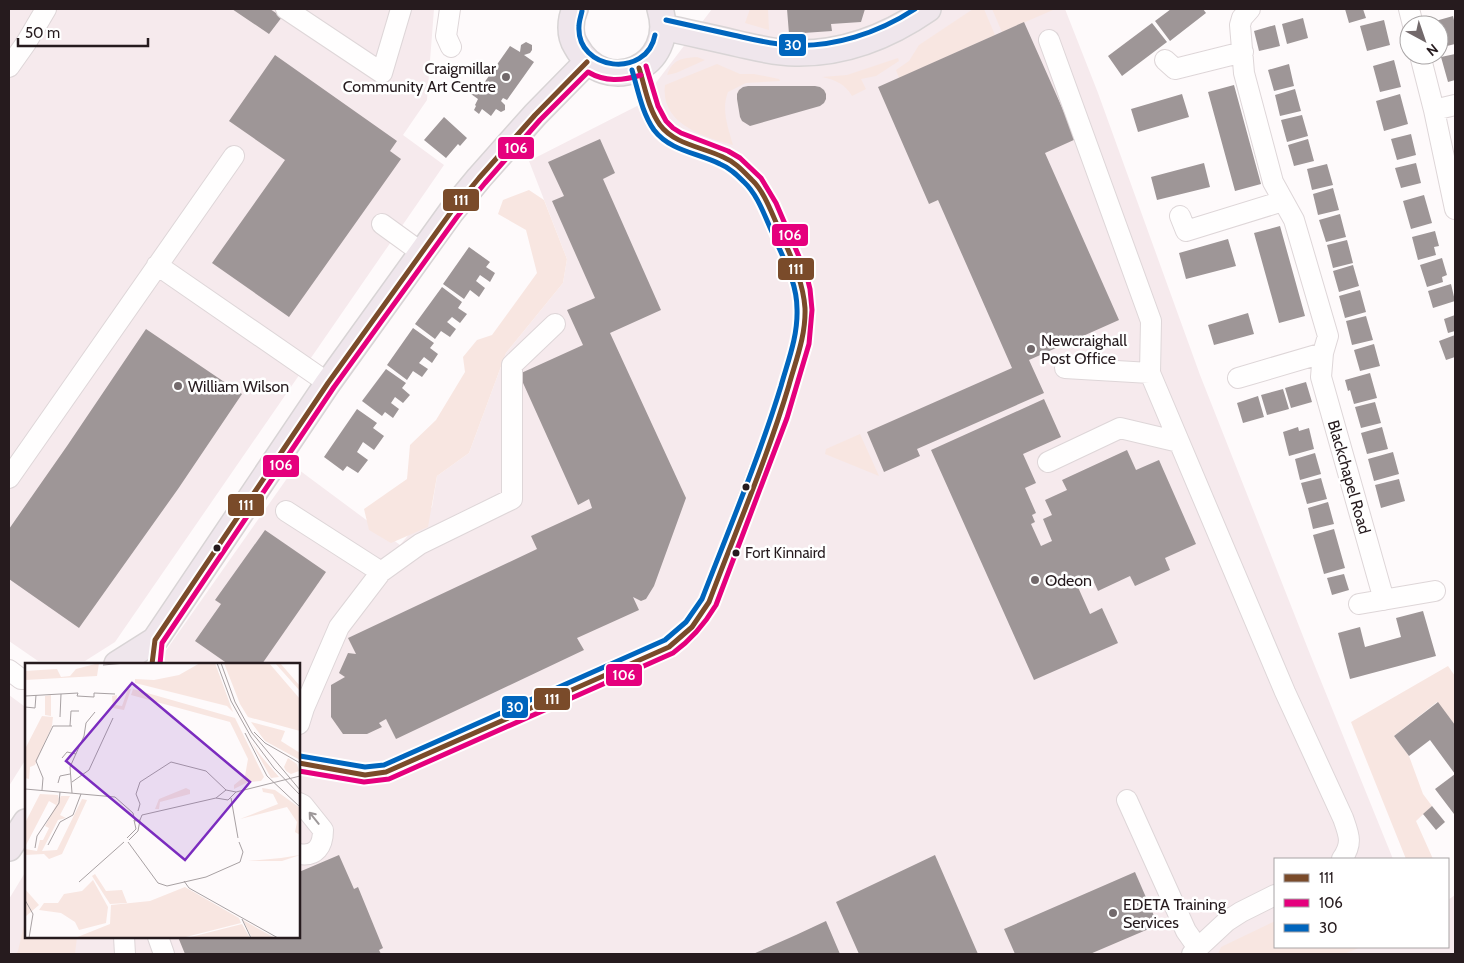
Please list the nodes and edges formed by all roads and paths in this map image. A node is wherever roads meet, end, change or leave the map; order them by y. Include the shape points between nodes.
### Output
1 (46, 9) edge
2 (285, 9) edge
3 (401, 9) edge
4 (450, 9) edge
5 (928, 9) edge
6 (1250, 9) edge
7 (571, 11) edge
8 (662, 18) edge
9 (1049, 40) dead end
10 (451, 48) dead end
11 (1244, 52) junction
12 (1165, 60) dead end
13 (587, 62) junction
14 (1423, 65) edge
15 (9, 67) edge
16 (639, 68) junction
17 (1455, 105) edge
18 (1434, 110) junction
19 (234, 156) dead end
20 (1284, 201) junction
21 (1455, 209) edge
22 (1180, 216) dead end
23 (382, 224) dead end
24 (422, 253) junction
25 (157, 265) junction
26 (555, 324) dead end
27 (1323, 353) junction
28 (1065, 368) dead end
29 (1150, 373) junction
30 (1238, 378) dead end
31 (328, 383) junction
32 (1179, 442) junction
33 (1048, 462) dead end
34 (9, 478) edge
35 (286, 511) dead end
36 (381, 572) junction
37 (1435, 591) dead end
38 (1384, 600) junction
39 (1360, 604) dead end
40 (153, 652) edge
41 (120, 663) edge
42 (300, 721) edge
43 (300, 764) edge
44 (1127, 800) dead end
45 (300, 804) edge
46 (25, 824) edge
47 (9, 848) edge
48 (300, 854) edge
49 (1343, 858) edge
50 (1274, 896) edge
51 (124, 938) edge
52 (158, 938) edge
53 (1195, 951) edge
54 (125, 954) edge
55 (164, 954) edge

1 - 15 street
2 - 3 street via 382,73
4 - 10 street via 446,36
5 - 8 main road via 875,38 840,49 796,53 776,52
6 - 11 street, Blackchapel Road via 1240,25
7 - 13 main road via 573,41
8 - 16 main road via 661,42 653,56
9 - 29 street via 1151,320
11 - 12 street via 1175,69
11 - 20 street, Blackchapel Road via 1244,73 1273,182
13 - 16 main road via 604,72 625,73
13 - 24 main road via 485,171
14 - 18 street
16 - 43 street via 651,110 668,134 724,157 755,182 769,206 803,290 802,342 783,406 709,602 697,622 669,647 386,772 365,775
17 - 18 street
18 - 21 street
19 - 25 street
20 - 22 street via 1186,231
20 - 27 street, Blackchapel Road via 1294,220 1328,336
23 - 24 street
24 - 31 main road
25 - 31 street
25 - 34 street
26 - 36 street via 512,365 512,499 420,544
27 - 30 street
27 - 38 street, Blackchapel Road via 1321,377
28 - 29 street
29 - 32 street
31 - 40 main road
32 - 33 street via 1120,428
32 - 49 street via 1285,692 1343,818 1349,837 1348,850
35 - 36 street
36 - 42 street via 339,627
37 - 38 street
38 - 39 street
40 - 41 main road
44 - 53 street
48 -> 45 street via 317,851 323,841 323,830
46 - 47 main road
50 - 53 street via 1227,921
51 - 54 street
52 - 55 street

